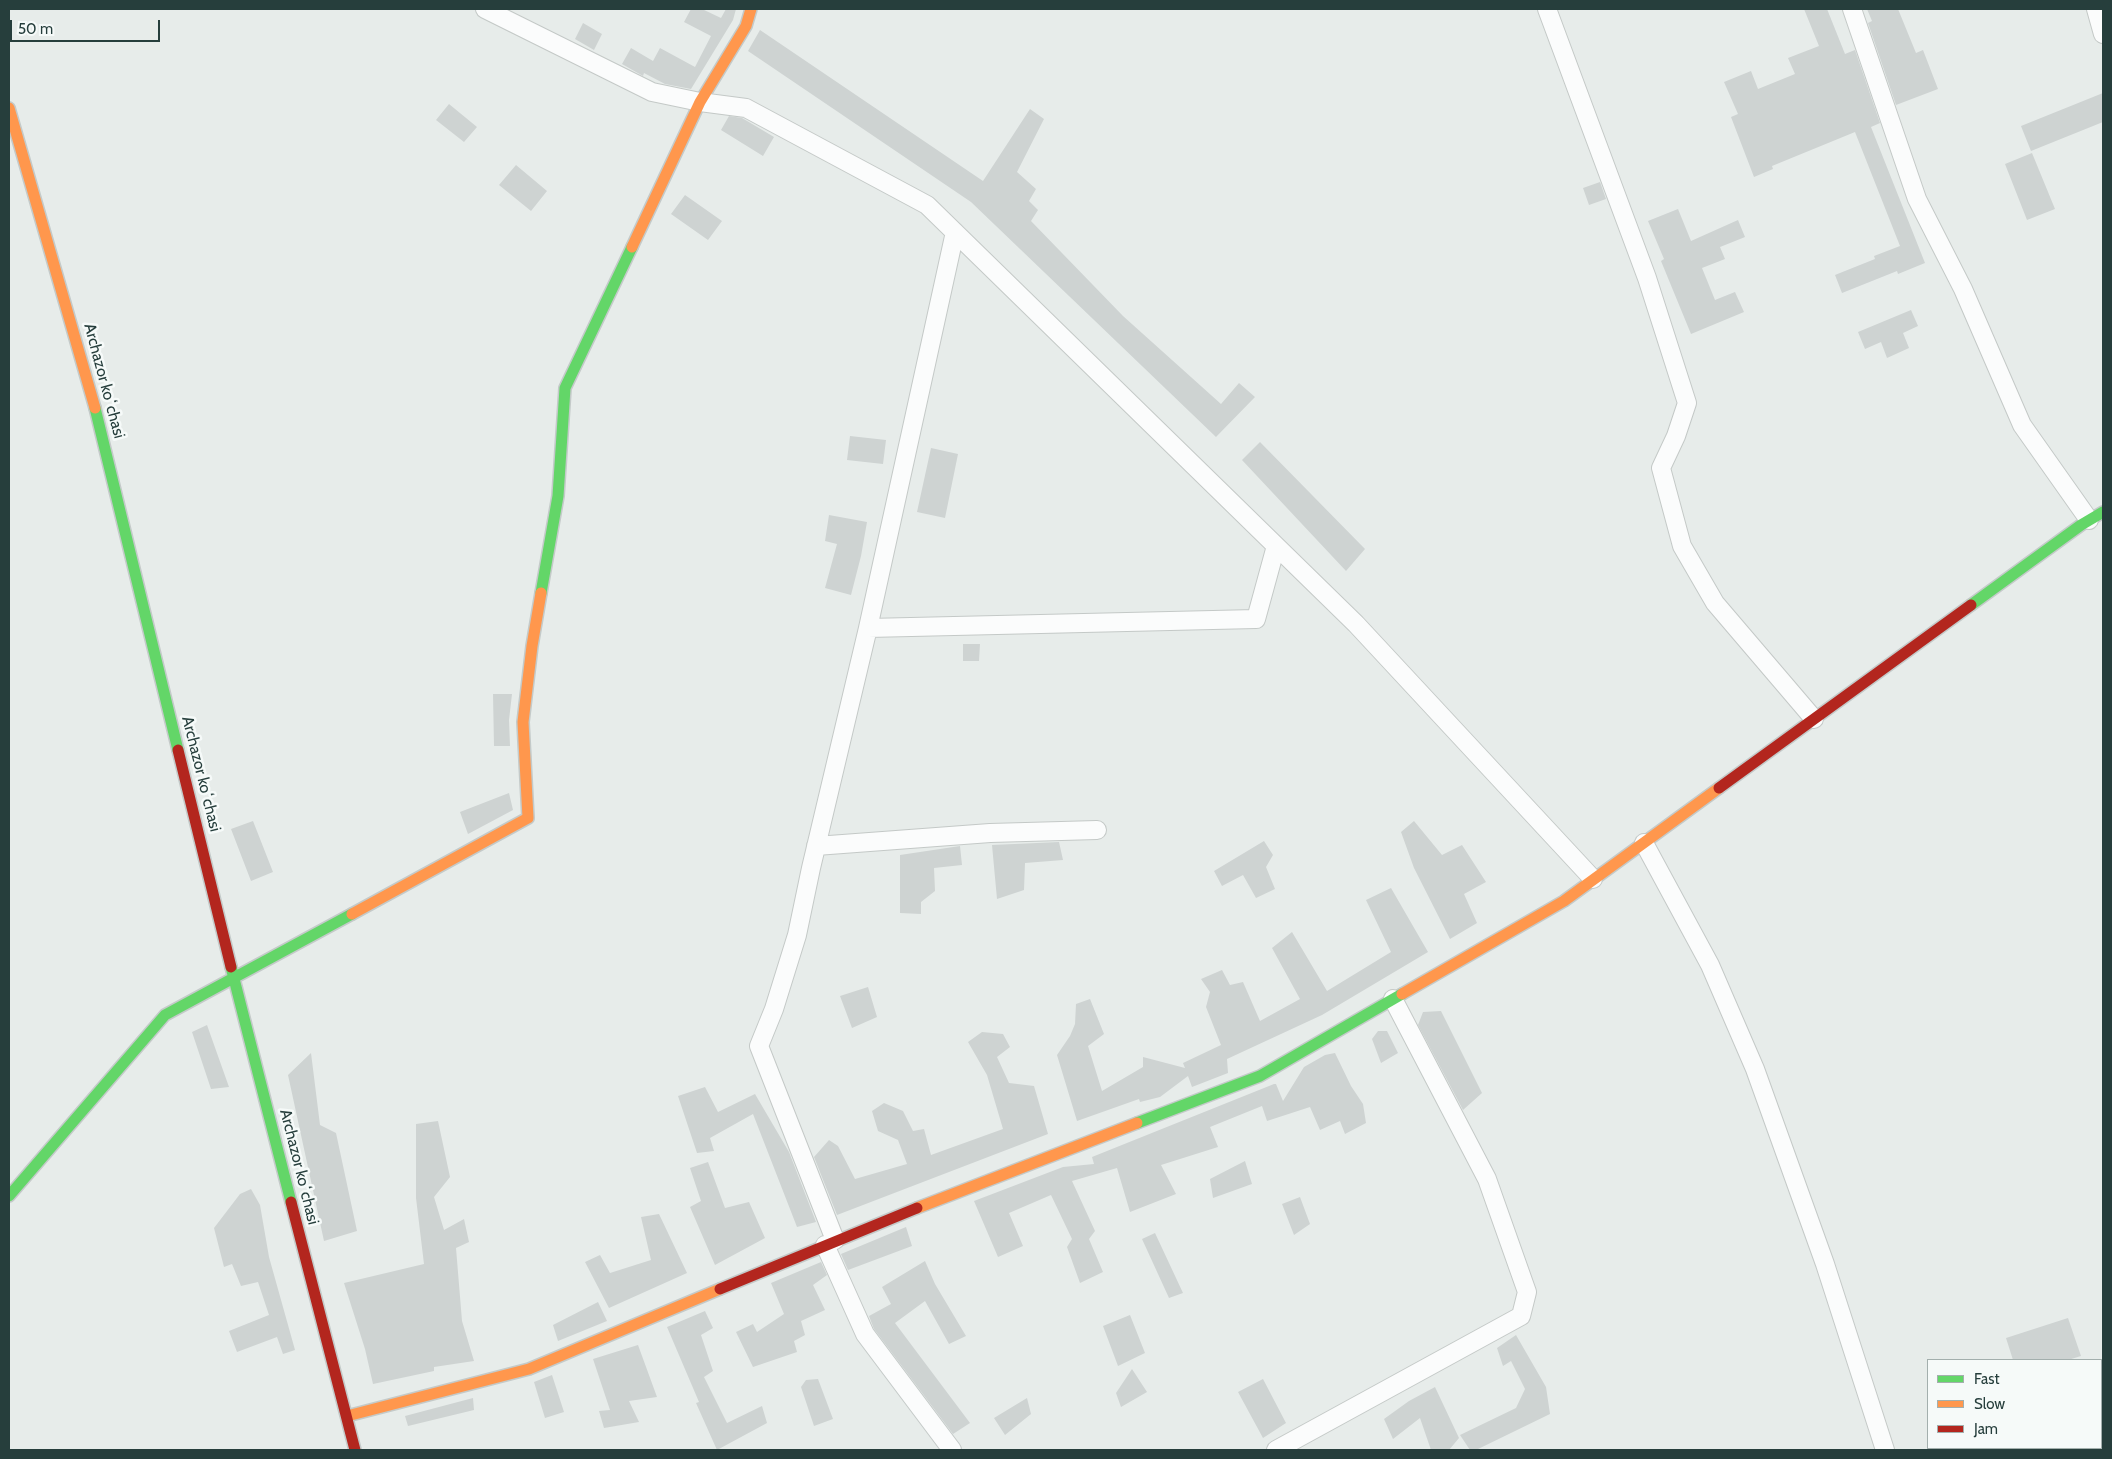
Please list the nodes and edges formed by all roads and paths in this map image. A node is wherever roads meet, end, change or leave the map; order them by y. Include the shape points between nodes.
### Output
1 (485, 9) edge
2 (751, 9) edge
3 (1547, 9) edge
4 (1852, 9) edge
5 (2096, 9) edge
6 (2103, 34) edge
7 (700, 102) junction
8 (9, 108) edge
9 (955, 232) junction
10 (2096, 516) edge
11 (1276, 546) junction
12 (868, 628) junction
13 (1814, 719) junction
14 (1097, 830) dead end
15 (1644, 843) junction
16 (816, 846) junction
17 (1593, 879) junction
18 (234, 978) junction
19 (1393, 999) junction
20 (9, 1196) edge
21 (830, 1243) junction
22 (346, 1416) junction
23 (356, 1450) edge
24 (952, 1450) edge
25 (1276, 1450) edge
26 (1885, 1450) edge

1 - 7 street via 652,92
2 - 7 street via 746,26
3 - 13 street via 1647,278 1687,403 1661,468 1682,546 1715,602
4 - 10 street via 1917,199 1963,289 2022,425
5 - 6 street
7 - 9 street via 746,108 927,205
7 - 18 street via 565,388 558,496 532,646 523,722 528,818
8 - 18 street, Archazor koʻchasi via 87,375
9 - 11 street
9 - 12 street
10 - 13 street
11 - 12 street via 1256,619
11 - 17 street via 1356,624
12 - 16 street
13 - 15 street
14 - 16 street via 990,832
15 - 17 street
15 - 26 street via 1710,965 1755,1069 1825,1264
16 - 21 street via 797,935 759,1046
17 - 19 street via 1564,901
18 - 20 street via 165,1016
18 - 22 street, Archazor koʻchasi
19 - 21 street via 1260,1076
19 - 25 street via 1487,1179 1527,1292 1521,1316
21 - 22 street via 529,1370
21 - 24 street via 865,1334
22 - 23 street, Archazor koʻchasi

